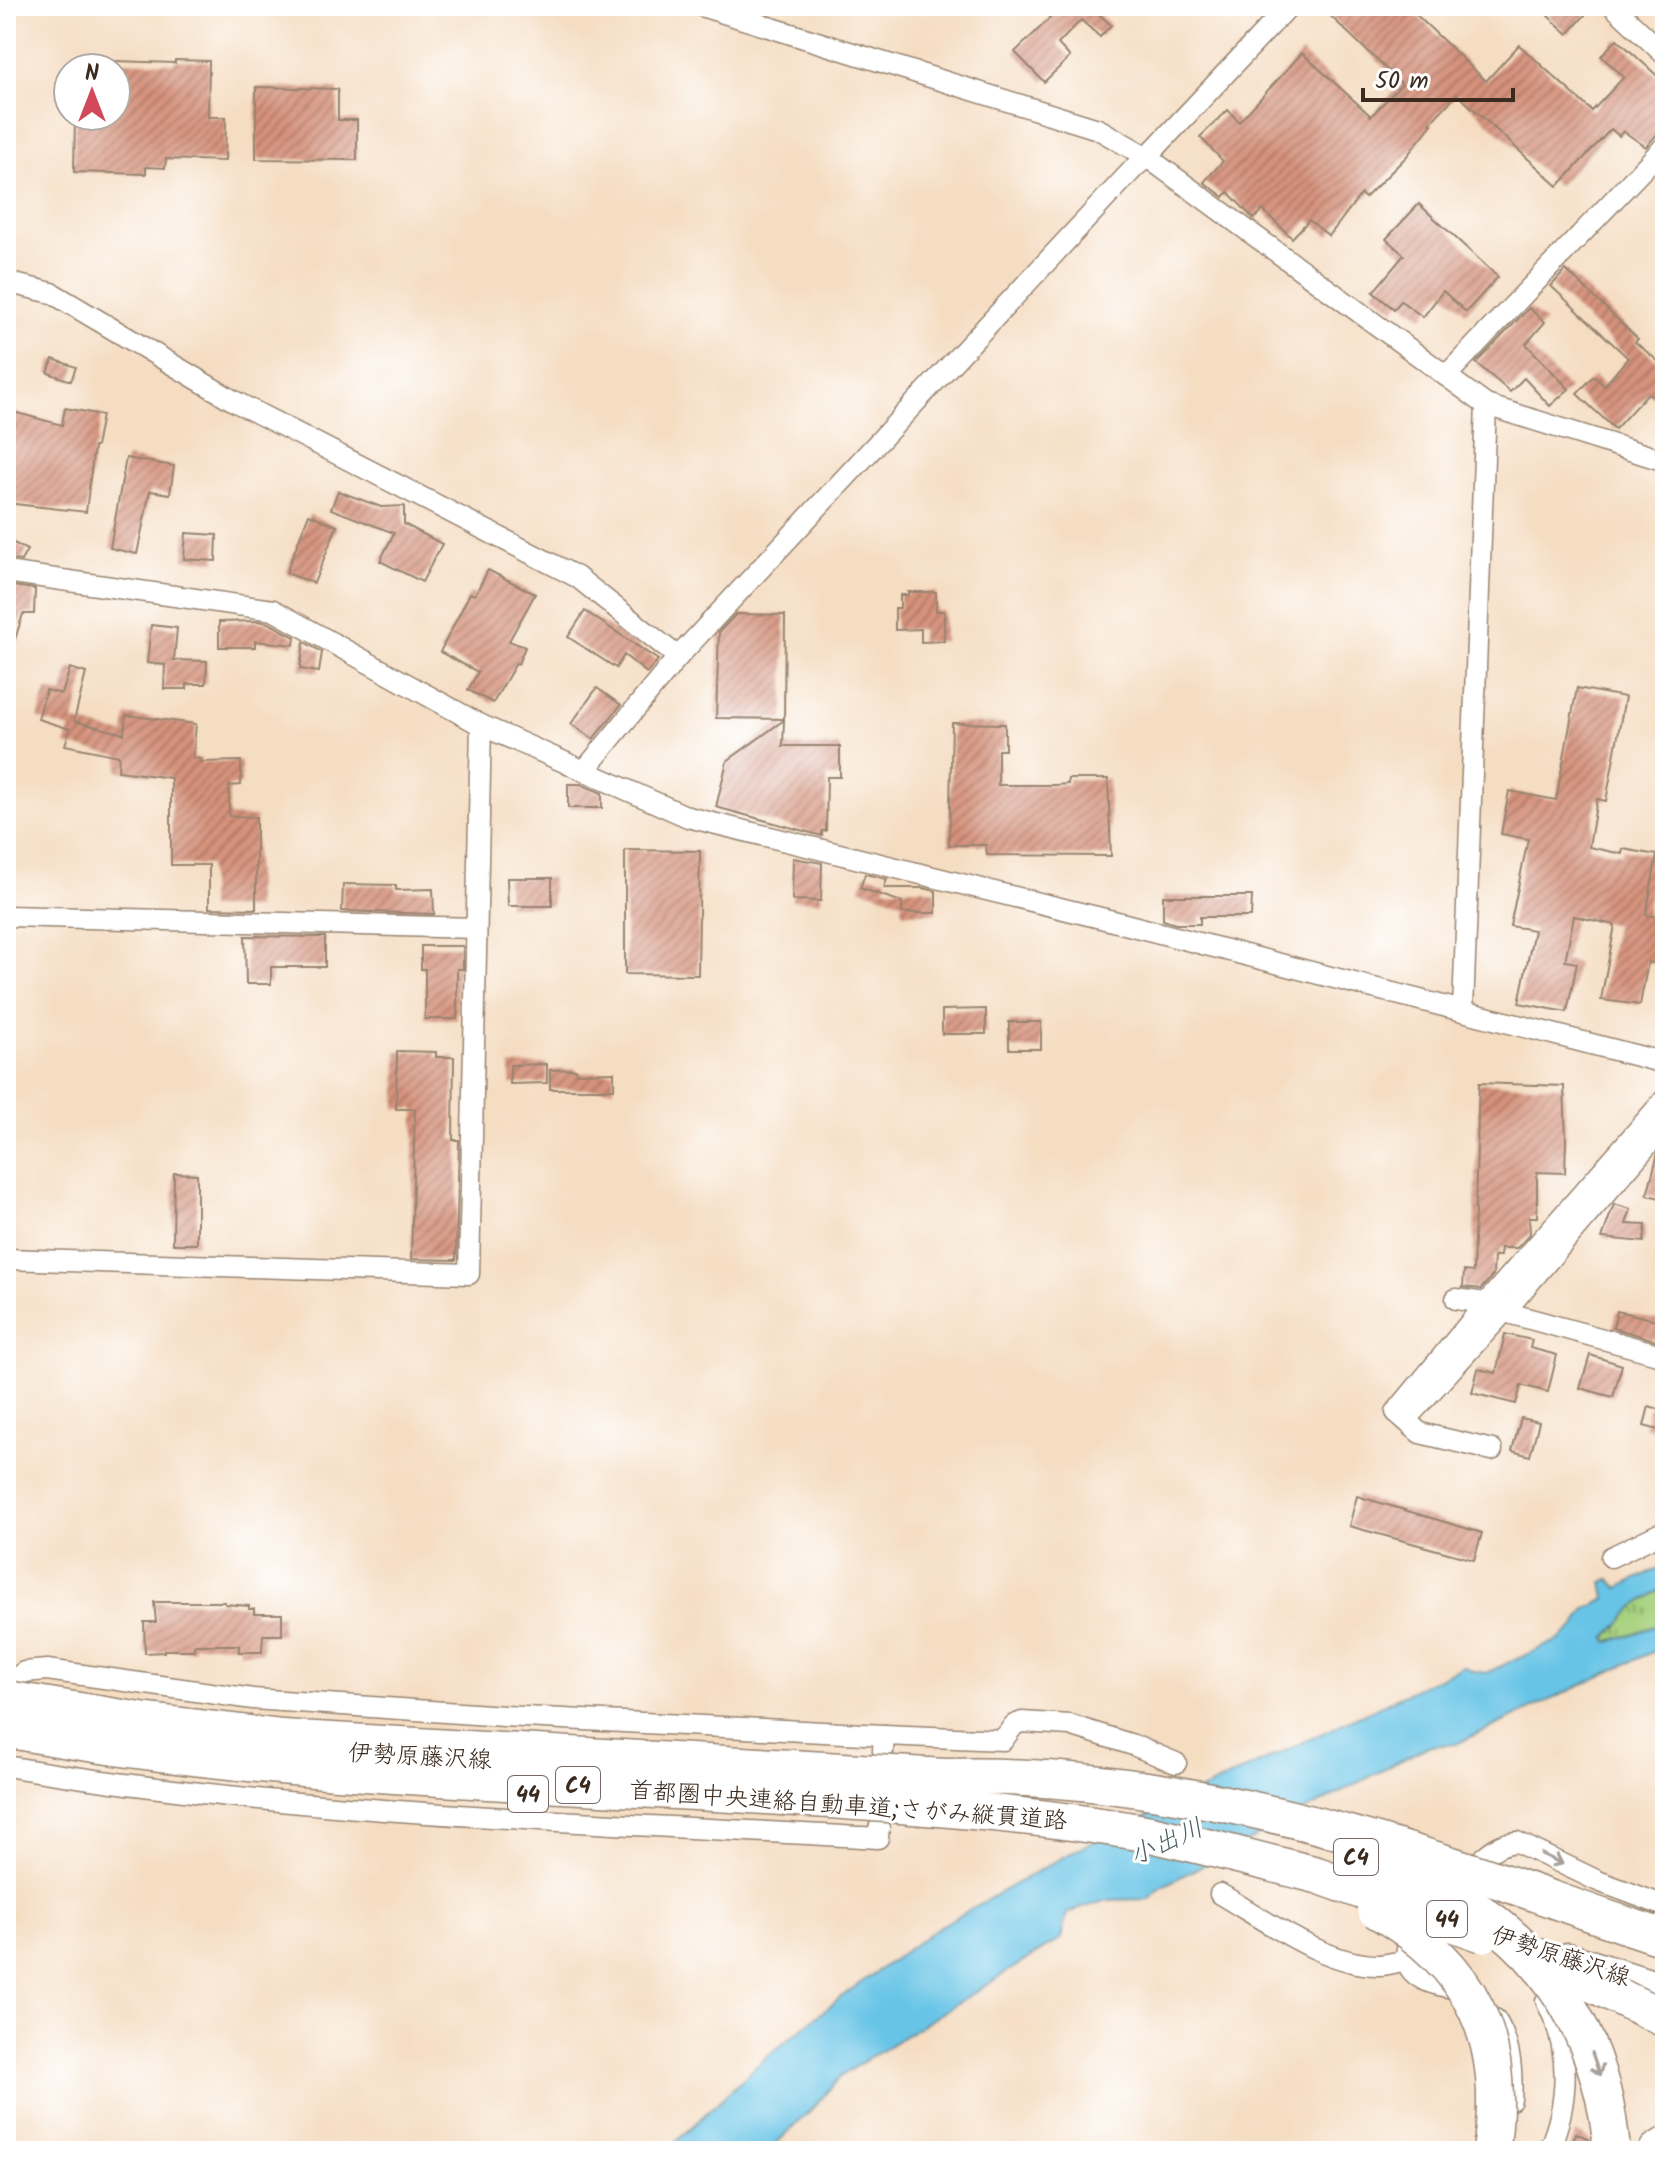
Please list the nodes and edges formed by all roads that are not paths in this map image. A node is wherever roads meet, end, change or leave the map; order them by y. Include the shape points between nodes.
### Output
1 (701, 6) edge
2 (1289, 6) edge
3 (1613, 6) edge
4 (1665, 55) edge
5 (1665, 146) edge
6 (1147, 157) junction
7 (6, 282) edge
8 (1446, 376) junction
9 (1486, 405) junction
10 (1665, 461) edge
11 (6, 572) edge
12 (678, 657) junction
13 (481, 725) junction
14 (584, 771) junction
15 (6, 916) edge
16 (476, 928) junction
17 (1463, 1010) junction
18 (1665, 1063) edge
19 (1665, 1099) edge
20 (1665, 1125) edge
21 (6, 1259) edge
22 (1456, 1299) dead end
23 (1495, 1307) junction
24 (1665, 1356) edge
25 (1492, 1450) dead end
26 (1665, 1531) edge
27 (1611, 1557) dead end
28 (6, 1687) edge
29 (6, 1699) edge
30 (6, 1709) edge
31 (6, 1729) edge
32 (6, 1737) edge
33 (1176, 1763) dead end
34 (6, 1766) edge
35 (945, 1777) junction
36 (879, 1828) dead end
37 (1217, 1856) junction
38 (1483, 1858) dead end
39 (1220, 1894) dead end
40 (1665, 1906) edge
41 (1472, 1927) junction
42 (1665, 1927) edge
43 (1626, 1935) junction
44 (1665, 1938) edge
45 (1665, 1945) edge
46 (1665, 1989) edge
47 (1665, 2019) edge
48 (1665, 2146) edge
49 (1491, 2151) edge
50 (1504, 2151) edge
51 (1548, 2151) edge
52 (1612, 2151) edge
53 (1657, 2151) edge

1 - 6 street via 1098,129
2 - 6 street
3 - 4 street
5 - 8 street
6 - 8 street
6 - 12 street
7 - 12 street via 52,293 234,401 577,577
8 - 9 street
9 - 10 street
9 - 17 street
11 - 13 street via 273,610
12 - 14 street
13 - 14 street
13 - 16 street
14 - 17 street via 688,817
15 - 16 street
16 - 21 street via 469,1274
17 - 18 street
19 - 23 street
20 - 23 street
22 - 23 street
23 - 24 street
23 - 25 street via 1396,1412 1420,1433
26 - 27 street
28 - 33 street via 24,1672 47,1670 253,1699 884,1743 1003,1740 1022,1722 1070,1725
29 - 35 highway, 首都圏中央連絡自動車道;さがみ縦貫道路 / C4, bridge via 282,1738
30 - 43 main road, 伊勢原藤沢線 / 44 via 272,1747 1124,1799 1310,1834 1414,1862
31 - 37 highway, 首都圏中央連絡自動車道;さがみ縦貫道路 / C4, bridge via 221,1761 338,1771 977,1810 1107,1826
32 - 37 main road, 伊勢原藤沢線 / 44 via 124,1759 340,1783 942,1818
34 - 36 street via 104,1783 374,1809 878,1838
35 - 44 highway, C4, bridge via 1032,1777 1120,1787 1318,1825 1460,1867
35 -> 52 highway, C4, bridge via 1255,1828 1388,1866 1444,1891 1492,1920 1552,1980 1597,2066
37 - 41 main road, 伊勢原藤沢線 / 44
37 - 47 highway, C4, bridge via 1317,1875 1418,1909 1539,1957
37 - 49 highway, C4, bridge via 1373,1907 1401,1923 1451,1968 1480,2017 1495,2067
38 -> 40 street via 1494,1848 1517,1842
39 - 50 street via 1257,1905 1314,1948 1358,1962 1381,1965 1407,1952 1416,1978 1459,1989 1482,2006 1497,2021 1512,2063
41 - 46 main road, 伊勢原藤沢線 / 44
41 - 51 street via 1515,1962 1556,2020 1565,2088
42 - 43 street
43 - 45 main road, 伊勢原藤沢線 / 44
48 - 53 highway

